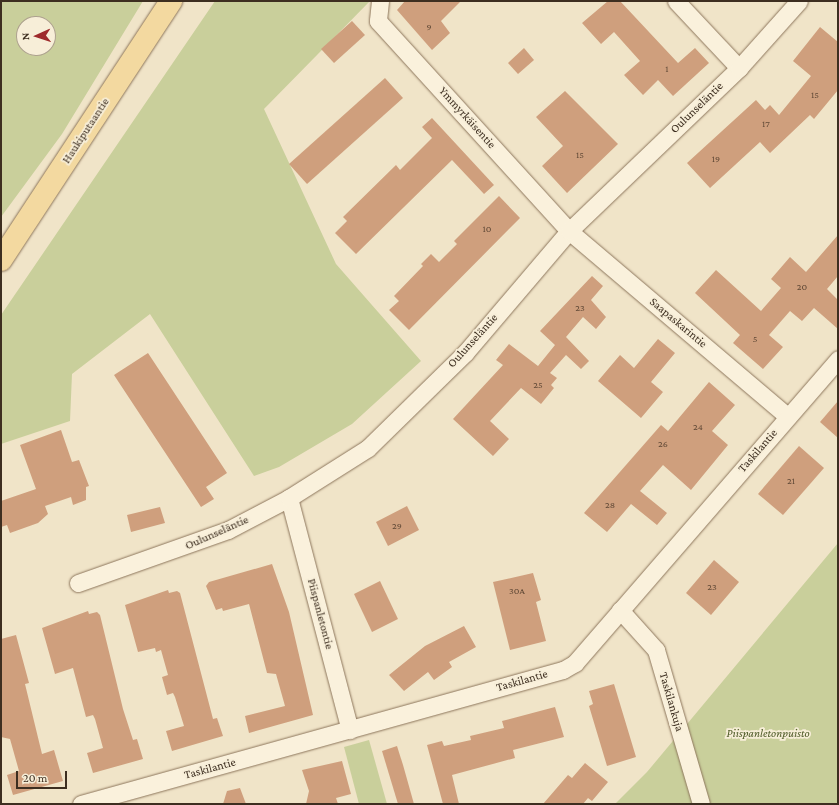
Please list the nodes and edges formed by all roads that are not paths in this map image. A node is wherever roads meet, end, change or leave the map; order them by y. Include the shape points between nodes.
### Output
1 (171, 1) edge
2 (380, 1) edge
3 (676, 1) edge
4 (799, 1) edge
5 (739, 68) junction
6 (569, 231) junction
7 (1, 260) edge
8 (838, 359) edge
9 (787, 416) junction
10 (289, 498) junction
11 (78, 584) dead end
12 (620, 610) junction
13 (350, 730) junction
14 (81, 804) edge
15 (701, 804) edge

1 - 7 main road, Haukiputaantie
2 - 6 street, Ymmyrkäisentie via 378,21
3 - 5 street
4 - 5 street, Oulunseläntie
5 - 6 street, Oulunseläntie
6 - 9 street, Saapaskarintie
6 - 10 street, Oulunseläntie via 465,353 368,448
8 - 9 street, Taskilantie
9 - 12 street, Taskilantie
10 - 11 street, Oulunseläntie via 228,530 188,547
10 - 13 street, Piispanletontie
12 - 13 street, Taskilantie via 574,663 563,670
12 - 15 street, Taskilankuja via 656,650
13 - 14 street, Taskilantie

